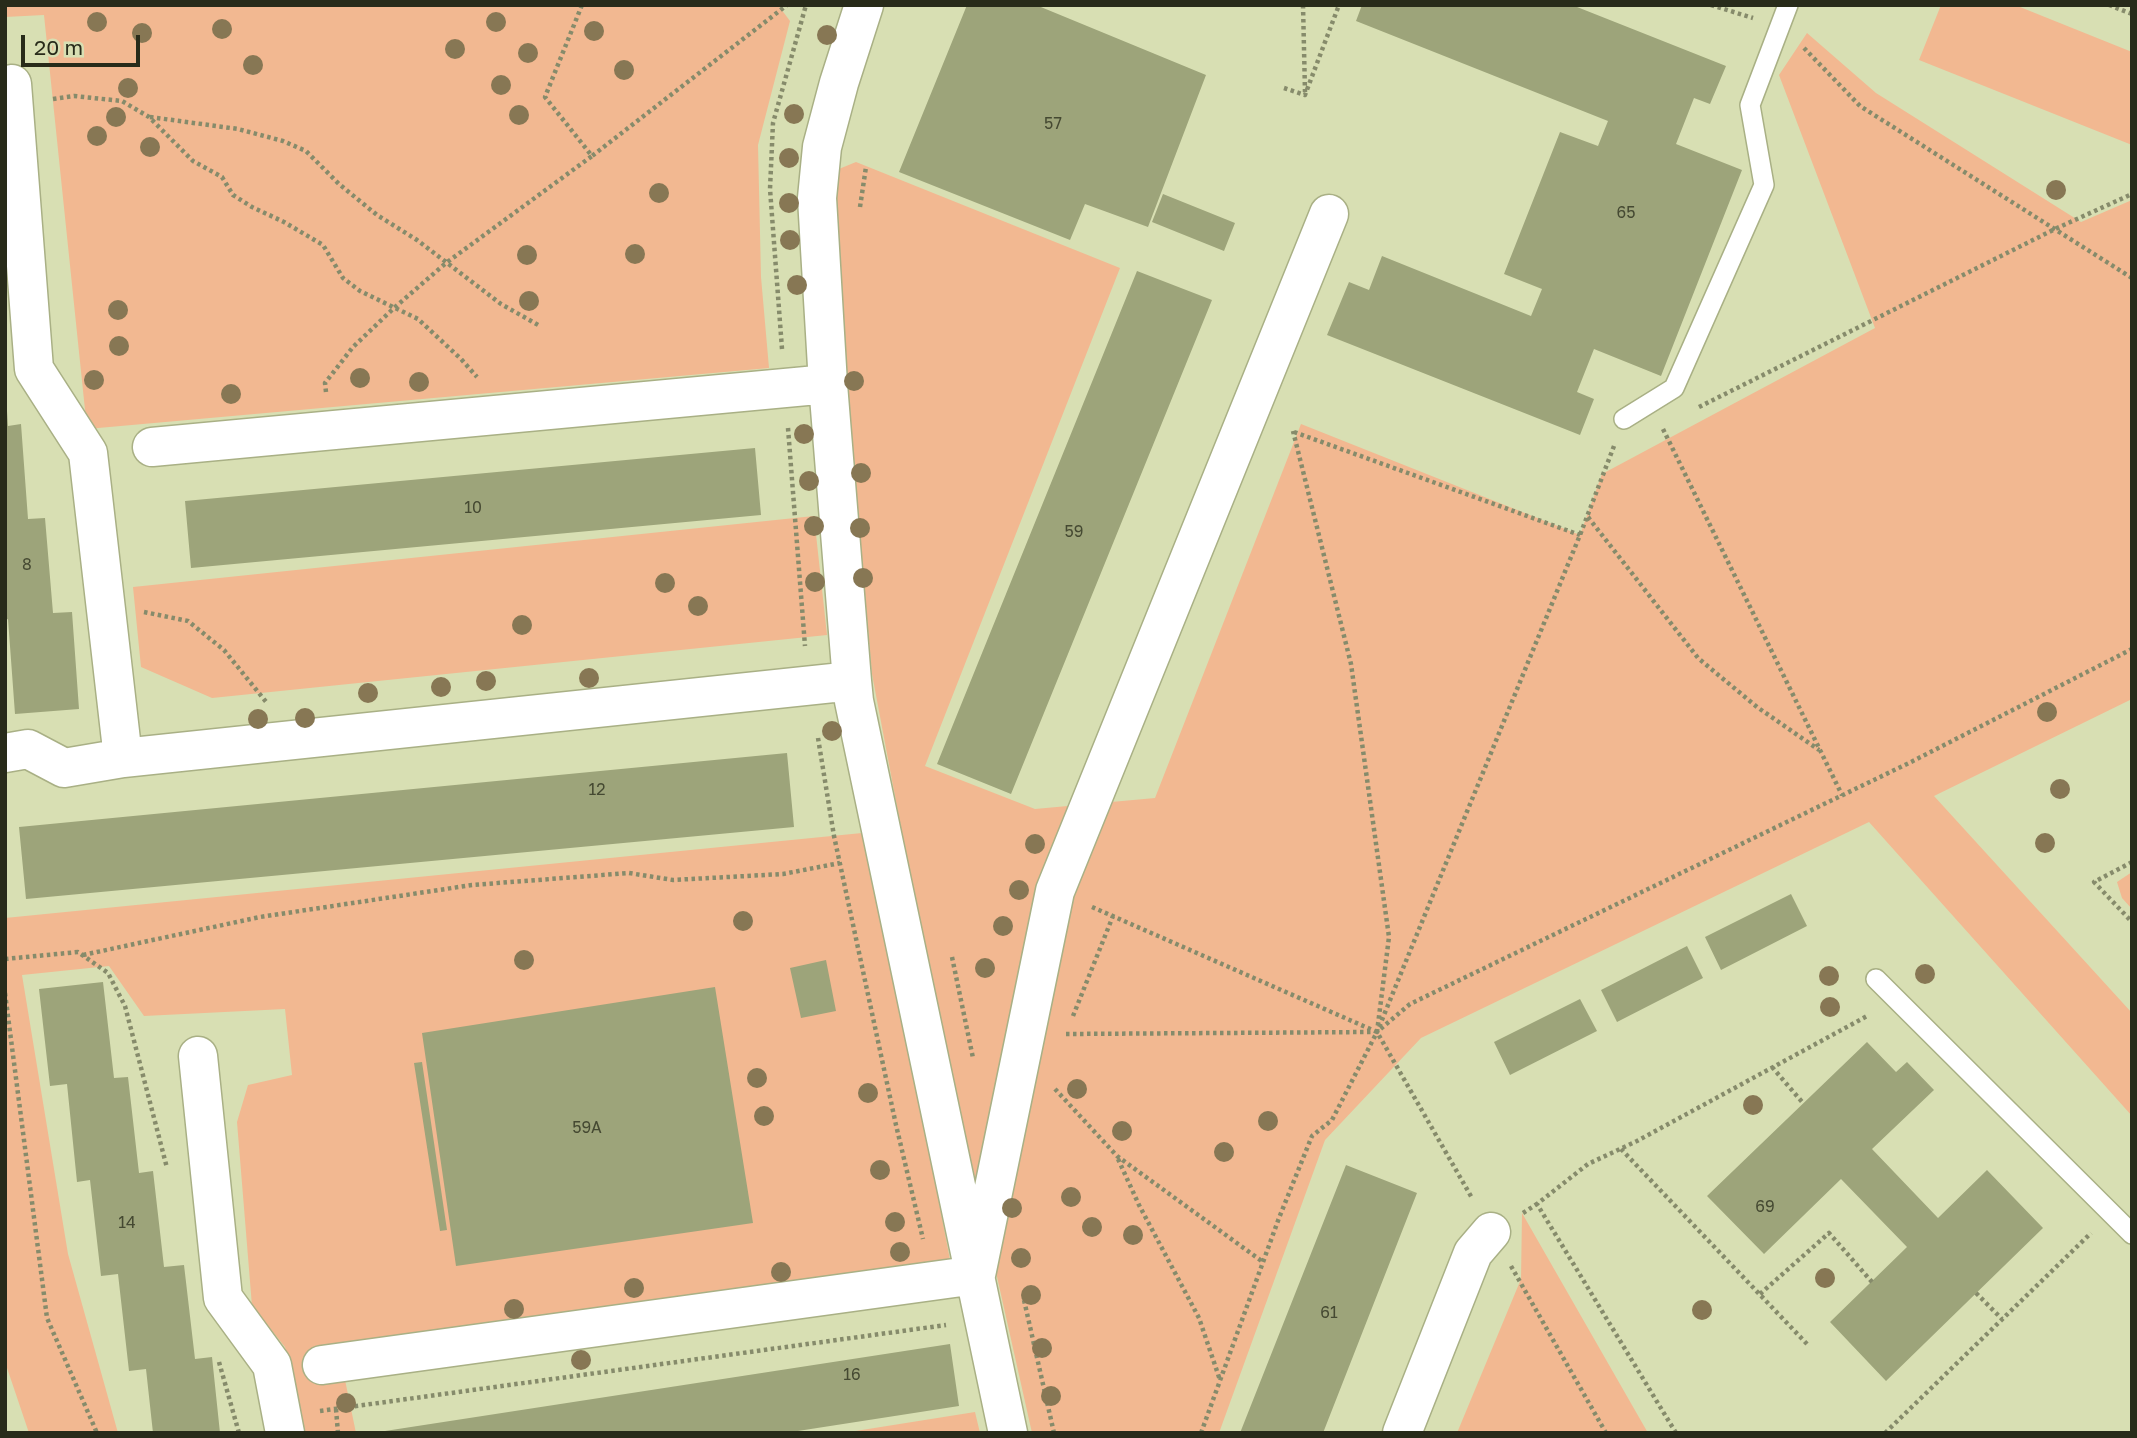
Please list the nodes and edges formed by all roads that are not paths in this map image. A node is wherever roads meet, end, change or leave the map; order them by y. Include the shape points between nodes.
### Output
1 (864, 5) edge
2 (1788, 5) edge
3 (12, 93) road end
4 (1329, 214) dead end
5 (828, 384) junction
6 (1624, 419) road end
7 (152, 447) dead end
8 (852, 681) junction
9 (5, 753) edge
10 (123, 758) junction
11 (1876, 979) dead end
12 (198, 1056) dead end
13 (1491, 1232) dead end
14 (2132, 1234) edge
15 (976, 1275) junction
16 (322, 1365) dead end
17 (283, 1424) edge
18 (1007, 1433) edge
19 (1402, 1433) edge

1 - 5 street via 822,147 817,198
2 - 6 lane via 1750,105 1764,185 1674,388
3 - 10 street via 34,369 88,453
4 - 15 street via 1055,891
5 - 7 street
5 - 8 street
8 - 10 street
8 - 15 street
9 - 10 street via 28,749 64,768
11 - 14 lane
12 - 17 street via 223,1298 272,1365
13 - 19 street via 1473,1253
15 - 16 street
15 - 18 street

